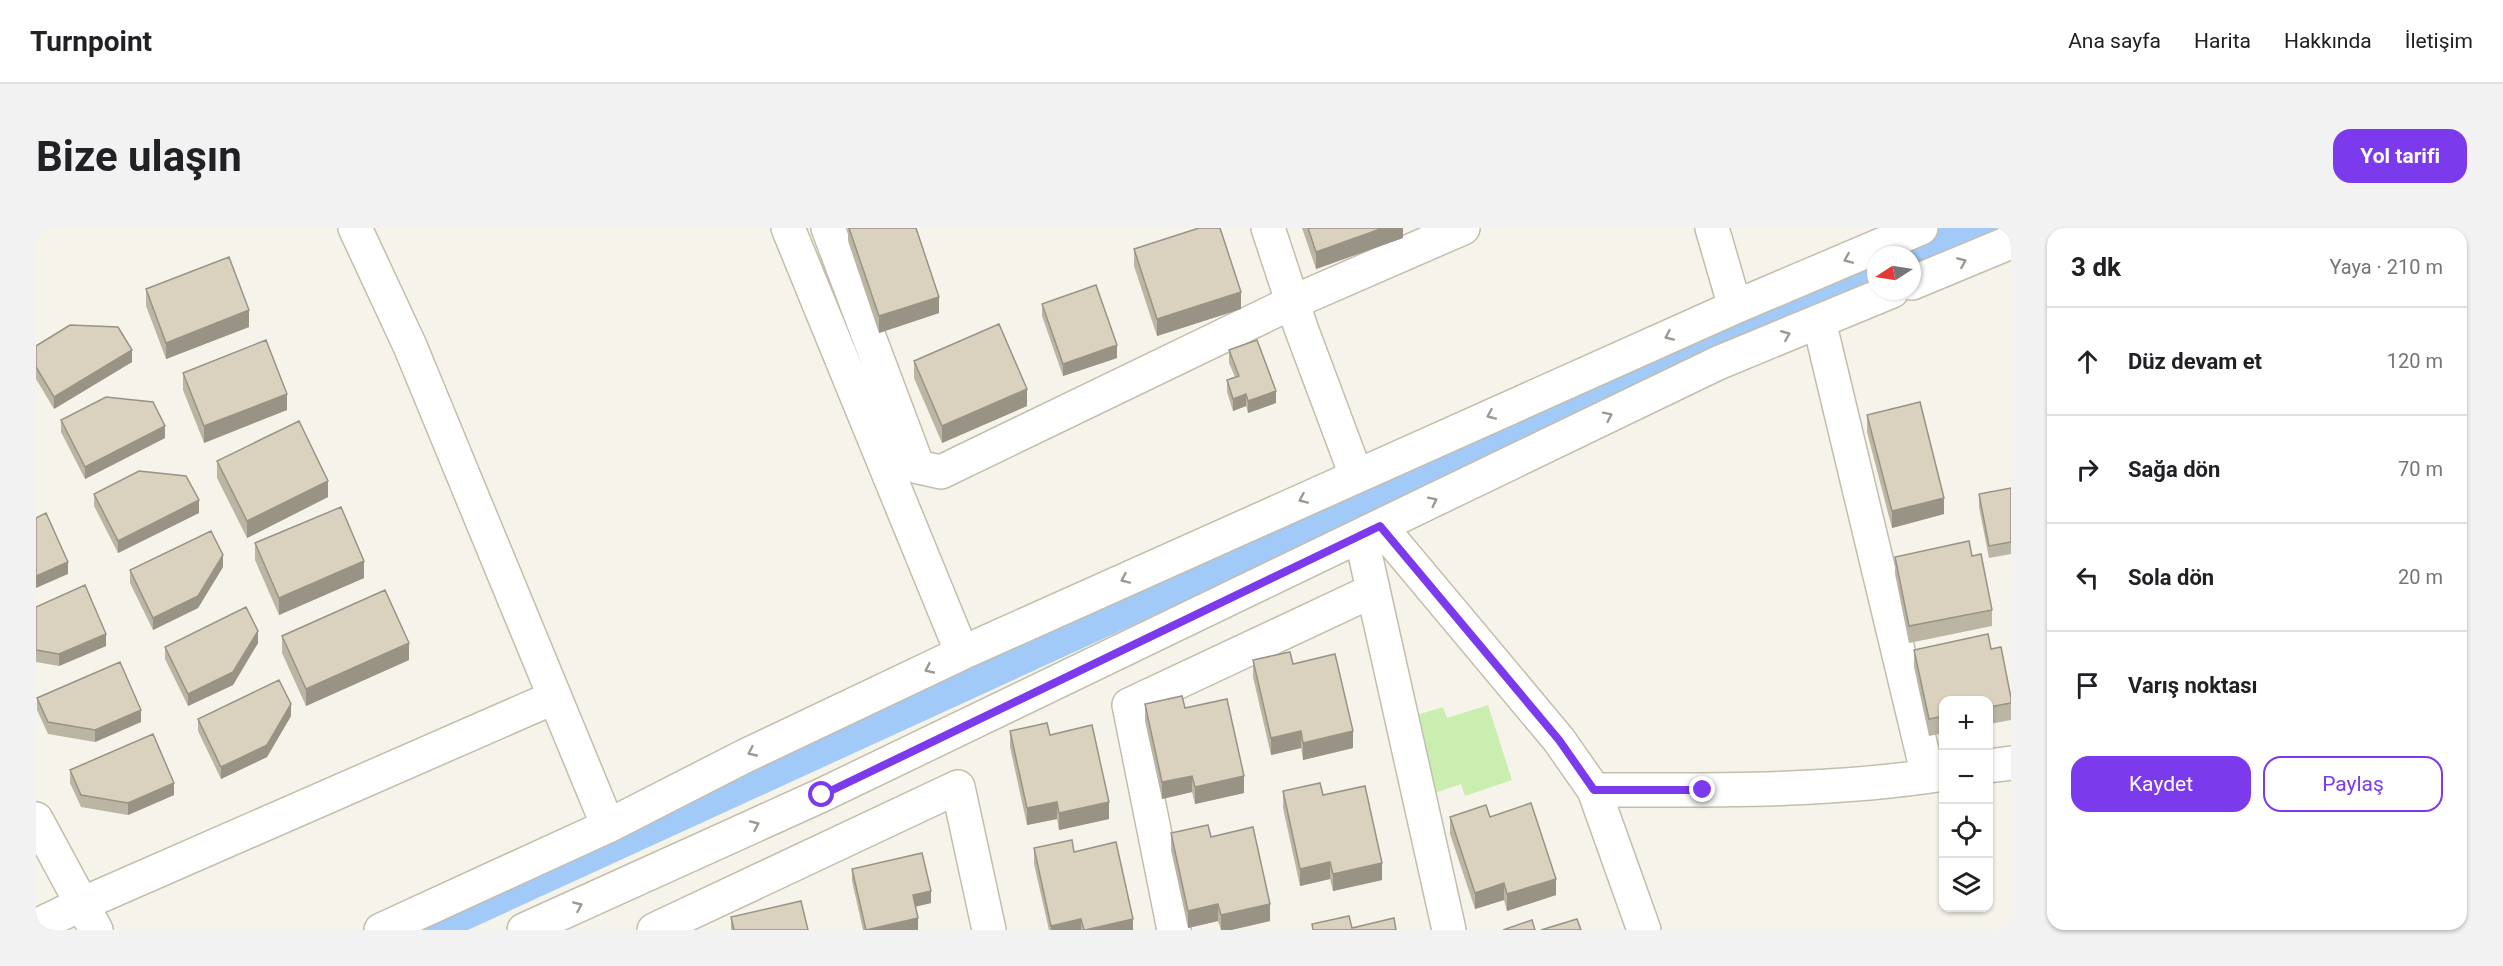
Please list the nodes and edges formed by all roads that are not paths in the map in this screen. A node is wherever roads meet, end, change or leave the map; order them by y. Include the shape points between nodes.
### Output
1 (355, 228) edge
2 (788, 228) edge
3 (828, 228) edge
4 (1268, 228) edge
5 (1463, 228) edge
6 (1712, 228) edge
7 (1921, 228) edge
8 (2011, 242) edge
9 (1921, 279) edge
10 (1870, 300) edge
11 (1735, 307) junction
12 (1297, 315) junction
13 (1819, 321) junction
14 (1356, 475) junction
15 (1371, 531) junction
16 (1372, 591) junction
17 (962, 653) junction
18 (555, 697) junction
19 (2011, 763) edge
20 (1993, 765) edge
21 (1936, 775) edge
22 (1594, 790) junction
23 (36, 819) edge
24 (608, 826) junction
25 (1446, 915) edge
26 (88, 917) edge
27 (714, 917) edge
28 (36, 926) edge
29 (381, 930) edge
30 (524, 930) edge
31 (654, 930) edge
32 (989, 930) edge
33 (1174, 930) edge
34 (1456, 930) edge
35 (1644, 930) edge

1 - 18 street via 410,346
2 - 17 street
3 - 12 street via 918,467 941,472
4 - 12 street
5 - 12 street
6 - 11 street
7 -> 11 street
9 -> 8 street
10 - 13 street
11 -> 14 street
12 - 14 street
15 -> 13 street via 1718,363
13 - 21 street
14 -> 17 street
15 - 16 street
15 - 22 street via 1559,740
30 -> 15 street via 822,795
16 - 25 street
16 - 33 street via 1129,705
17 -> 24 street
18 - 24 street
18 - 26 street
19 - 20 street
21 - 22 street via 1846,784
22 - 35 street
23 - 26 street
24 - 29 street
25 - 34 street
26 - 28 street
27 - 31 street
27 - 32 street via 958,787

